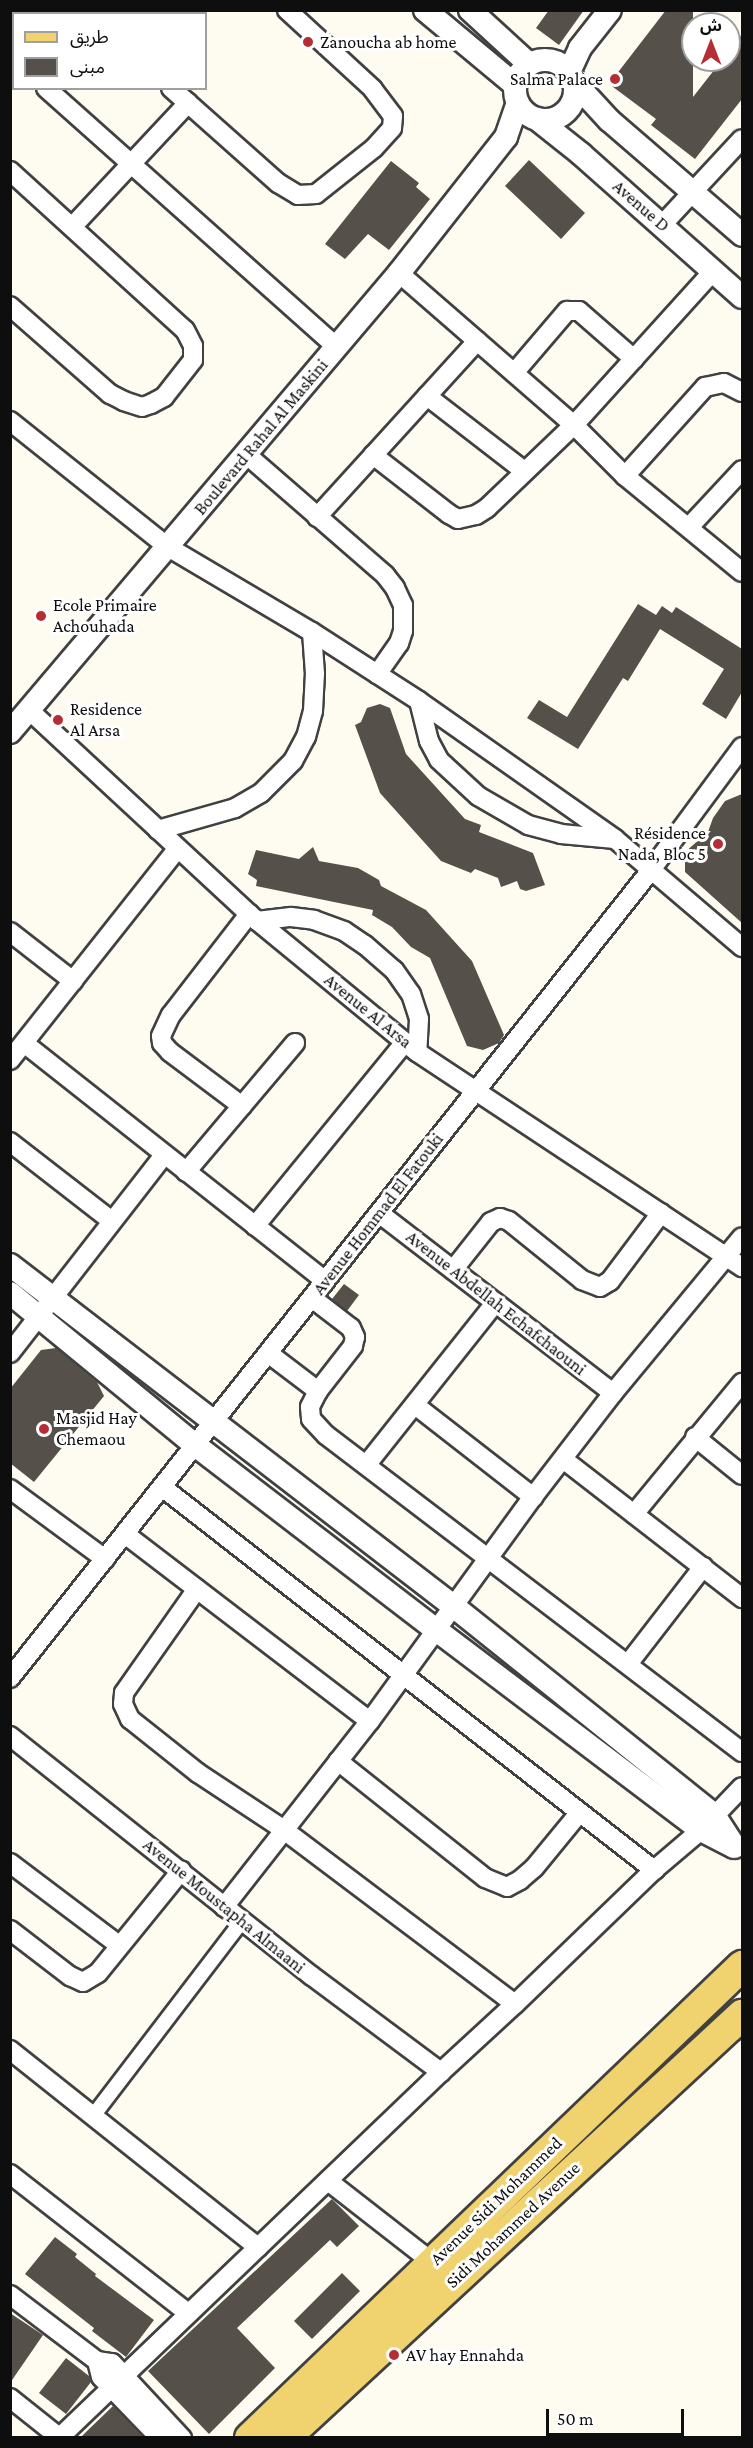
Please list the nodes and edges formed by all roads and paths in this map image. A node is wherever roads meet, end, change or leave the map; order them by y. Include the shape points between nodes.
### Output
1 (287, 10) edge
2 (425, 10) edge
3 (470, 10) edge
4 (610, 10) edge
5 (529, 64) junction
6 (567, 72) junction
7 (48, 90) edge
8 (173, 90) edge
9 (188, 103) junction
10 (525, 106) junction
11 (742, 139) edge
12 (131, 164) junction
13 (10, 171) edge
14 (694, 193) junction
15 (662, 225) junction
16 (72, 227) junction
17 (742, 235) edge
18 (713, 271) junction
19 (399, 273) junction
20 (742, 297) edge
21 (10, 306) edge
22 (477, 341) junction
23 (337, 347) junction
24 (634, 359) junction
25 (514, 373) junction
26 (742, 392) edge
27 (427, 396) junction
28 (10, 421) edge
29 (574, 425) junction
30 (247, 455) junction
31 (374, 455) junction
32 (742, 470) edge
33 (524, 471) junction
34 (625, 476) junction
35 (317, 517) junction
36 (690, 526) junction
37 (168, 547) junction
38 (742, 572) edge
39 (312, 632) junction
40 (377, 674) junction
41 (420, 701) junction
42 (29, 711) junction
43 (10, 732) edge
44 (742, 747) edge
45 (158, 830) junction
46 (615, 839) junction
47 (177, 849) junction
48 (651, 870) junction
49 (253, 917) junction
50 (10, 932) edge
51 (742, 947) edge
52 (73, 981) junction
53 (24, 1043) junction
54 (295, 1043) dead end
55 (411, 1047) junction
56 (10, 1060) edge
57 (475, 1092) junction
58 (243, 1106) junction
59 (10, 1142) edge
60 (164, 1155) junction
61 (186, 1172) junction
62 (379, 1213) junction
63 (661, 1213) junction
64 (112, 1221) junction
65 (255, 1226) junction
66 (742, 1237) edge
67 (727, 1256) junction
68 (10, 1265) edge
69 (742, 1267) edge
70 (453, 1270) junction
71 (325, 1281) junction
72 (10, 1293) edge
73 (312, 1298) junction
74 (495, 1303) junction
75 (47, 1307) junction
76 (10, 1353) edge
77 (268, 1353) junction
78 (742, 1383) edge
79 (318, 1391) junction
80 (613, 1393) junction
81 (415, 1405) junction
82 (214, 1422) junction
83 (695, 1437) junction
84 (195, 1445) junction
85 (563, 1458) junction
86 (367, 1464) junction
87 (742, 1474) edge
88 (162, 1487) junction
89 (10, 1489) edge
90 (533, 1497) junction
91 (634, 1514) junction
92 (125, 1533) junction
93 (487, 1557) junction
94 (105, 1559) junction
95 (703, 1567) junction
96 (197, 1588) junction
97 (742, 1598) edge
98 (452, 1605) junction
99 (435, 1629) junction
100 (628, 1664) junction
101 (403, 1674) junction
102 (10, 1678) edge
103 (370, 1721) junction
104 (10, 1736) edge
105 (742, 1752) edge
106 (338, 1761) junction
107 (742, 1787) edge
108 (580, 1812) junction
109 (707, 1823) junction
110 (284, 1830) junction
111 (739, 1850) edge
112 (10, 1863) edge
113 (654, 1870) junction
114 (181, 1871) junction
115 (224, 1907) junction
116 (242, 1921) junction
117 (10, 1930) edge
118 (119, 1945) junction
119 (742, 1966) edge
120 (515, 2004) junction
121 (742, 2015) edge
122 (10, 2050) edge
123 (441, 2072) junction
124 (93, 2116) junction
125 (10, 2174) edge
126 (328, 2181) junction
127 (258, 2247) junction
128 (432, 2262) junction
129 (10, 2295) edge
130 (188, 2313) junction
131 (118, 2380) junction
132 (10, 2398) edge
133 (59, 2437) edge
134 (160, 2438) edge
135 (182, 2438) edge
136 (250, 2438) edge
137 (285, 2438) edge

1 - 9 street via 373,89 391,111 392,128 374,148 316,194 298,195 278,183
2 - 10 street, Avenue D
3 - 5 street
4 - 6 street
5 - 6 street via 543,60
5 - 10 street via 521,72
6 - 10 street via 574,98 566,111 553,118
6 - 14 street via 603,115
7 - 12 street
8 - 9 street
9 - 12 street
10 - 15 street, Avenue D
10 - 19 street, Boulevard Rahal Al Maskini via 506,137
11 - 14 street
12 - 16 street
12 - 23 street
13 - 16 street
14 - 15 street
14 - 17 street
15 - 18 street, Avenue D
16 - 21 street via 185,330 194,353 187,370 164,397 151,404 124,401 110,394
18 - 20 street, Avenue D
18 - 24 street
19 - 22 street
19 - 23 street, Boulevard Rahal Al Maskini
22 - 25 street
22 - 27 street
23 - 30 street, Boulevard Rahal Al Maskini
24 - 25 street via 579,311 567,311
24 - 29 street
25 - 29 street
26 - 34 street via 724,383 705,387
27 - 31 street
27 - 33 street
28 - 37 street
29 - 33 street
29 - 34 street
30 - 35 street
30 - 37 street, Boulevard Rahal Al Maskini
31 - 33 street via 458,519 487,508
31 - 35 street
32 - 36 street
34 - 36 street
35 - 40 street via 385,575 403,605 401,638
36 - 38 street
37 - 39 street
37 - 42 street, Boulevard Rahal Al Maskini
39 - 40 street
39 - 45 street via 313,711 306,737 293,761 261,794 235,808
40 - 41 street
41 - 46 street
41 - 46 street via 429,741 439,760 478,796 528,825 561,834
42 - 43 street, Boulevard Rahal Al Maskini
42 - 45 street, Avenue Al Arsa
44 - 48 street, Avenue Hommad El Fatouki
45 - 47 street, Avenue Al Arsa
46 - 48 street
47 - 49 street, Avenue Al Arsa
47 - 52 street
48 - 51 street
48 - 57 street, Avenue Hommad El Fatouki
49 - 55 street, Avenue Al Arsa
49 - 55 street via 314,920 344,931 365,945 394,970 411,994 419,1019
49 - 58 street via 171,1015 161,1036 170,1052
50 - 52 street
52 - 53 street
53 - 56 street
53 - 60 street
54 - 58 street
55 - 57 street, Avenue Al Arsa
55 - 65 street
57 - 62 street, Avenue Hommad El Fatouki
57 - 63 street, Avenue Al Arsa
58 - 61 street
59 - 64 street
60 - 61 street
60 - 64 street
61 - 65 street
62 - 70 street, Avenue Abdellah Echafchaouni
62 - 71 street, Avenue Hommad El Fatouki
63 - 67 street, Avenue Al Arsa
63 - 70 street via 610,1281 600,1287 582,1280 509,1221 500,1218 491,1222
64 - 75 street
65 - 71 street
66 - 67 street
67 - 69 street, Avenue Al Arsa
67 - 80 street
68 - 75 street
70 - 74 street, Avenue Abdellah Echafchaouni
71 - 73 street, Avenue Hommad El Fatouki
72 - 75 street
73 - 77 street, Avenue Hommad El Fatouki
73 - 79 street via 351,1328 355,1337 353,1346
74 - 80 street, Avenue Abdellah Echafchaouni
74 - 81 street
75 - 76 street
75 - 82 street
75 - 84 street
77 - 79 street
77 - 82 street, Avenue Hommad El Fatouki
78 - 83 street
79 - 86 street via 310,1407 311,1419 326,1435
80 - 85 street
81 - 86 street
81 - 90 street
82 - 84 street, Avenue Hommad El Fatouki
82 - 98 street
83 - 87 street
83 - 91 street
84 - 88 street, Avenue Hommad El Fatouki
84 - 99 street
85 - 90 street
85 - 91 street
86 - 93 street
88 - 92 street, Avenue Hommad El Fatouki
88 - 101 street
89 - 94 street
90 - 93 street
91 - 95 street
92 - 94 street, Avenue Hommad El Fatouki
92 - 96 street
93 - 98 street
93 - 100 street
94 - 102 street, Avenue Hommad El Fatouki
95 - 97 street
95 - 100 street
96 - 103 street
96 - 110 street via 129,1684 123,1704 125,1712 152,1739
98 - 99 street
98 - 109 street
99 - 101 street
99 - 109 street
100 - 105 street
101 - 103 street
101 - 108 street
103 - 106 street
104 - 114 street, Avenue Moustapha Almaani
106 - 108 street via 485,1878 507,1887 534,1868
106 - 110 street
107 - 109 street
108 - 113 street
109 - 111 street
109 - 113 street
110 - 115 street
110 - 120 street
112 - 118 street
113 - 120 street
114 - 115 street, Avenue Moustapha Almaani
114 - 118 street
115 - 116 street, Avenue Moustapha Almaani
116 - 123 street, Avenue Moustapha Almaani
116 - 124 street
117 - 118 street via 83,1982 98,1973
119 - 128 main road, Avenue Sidi Mohammed
120 - 123 street
121 - 137 main road, Sidi Mohammed Avenue
122 - 124 street
123 - 126 street
124 - 127 street
125 - 130 street
126 - 127 street
126 - 128 street
127 - 130 street
128 - 136 main road, Avenue Sidi Mohammed
129 - 131 street via 98,2361 101,2376
130 - 131 street
131 - 133 street
131 - 134 street
131 - 135 street
132 - 133 street

